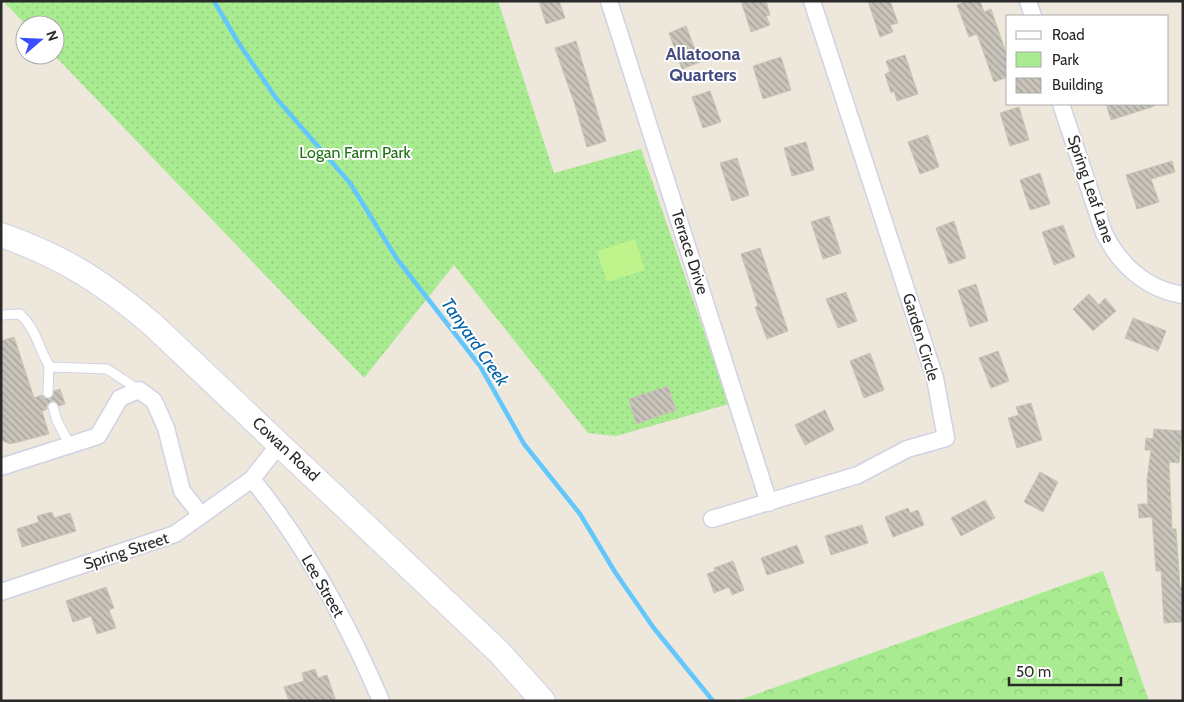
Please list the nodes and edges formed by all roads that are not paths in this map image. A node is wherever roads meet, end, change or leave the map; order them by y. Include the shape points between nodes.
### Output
1 (609, 1) edge
2 (812, 1) edge
3 (1028, 1) edge
4 (1033, 15) edge
5 (1062, 105) edge
6 (1, 235) edge
7 (1183, 295) edge
8 (1, 315) edge
9 (49, 366) junction
10 (139, 390) junction
11 (48, 393) dead end
12 (53, 407) dead end
13 (280, 443) junction
14 (70, 445) junction
15 (1, 467) edge
16 (252, 479) junction
17 (770, 502) junction
18 (201, 515) junction
19 (712, 519) dead end
20 (1, 592) edge
21 (381, 701) edge
22 (543, 701) edge

1 - 17 street, Terrace Drive
2 - 17 street, Garden Circle via 935,378 946,438 907,449 858,475
3 - 4 street
5 - 7 street, Spring Leaf Lane via 1104,234 1114,253 1147,283
6 - 13 main road, Cowan Road via 73,266 114,292
8 - 9 lane via 20,314 31,325
9 - 10 lane via 107,369
9 - 11 lane
10 - 14 street via 120,398 98,436
10 - 18 street via 154,401 166,428 182,491
12 - 14 lane
13 - 16 street, Spring Street
13 - 22 main road, Cowan Road via 499,652
14 - 15 street
16 - 18 street, Spring Street
16 - 21 street, Lee Street via 324,582
17 - 19 street, Garden Circle
18 - 20 street, Spring Street via 175,534

